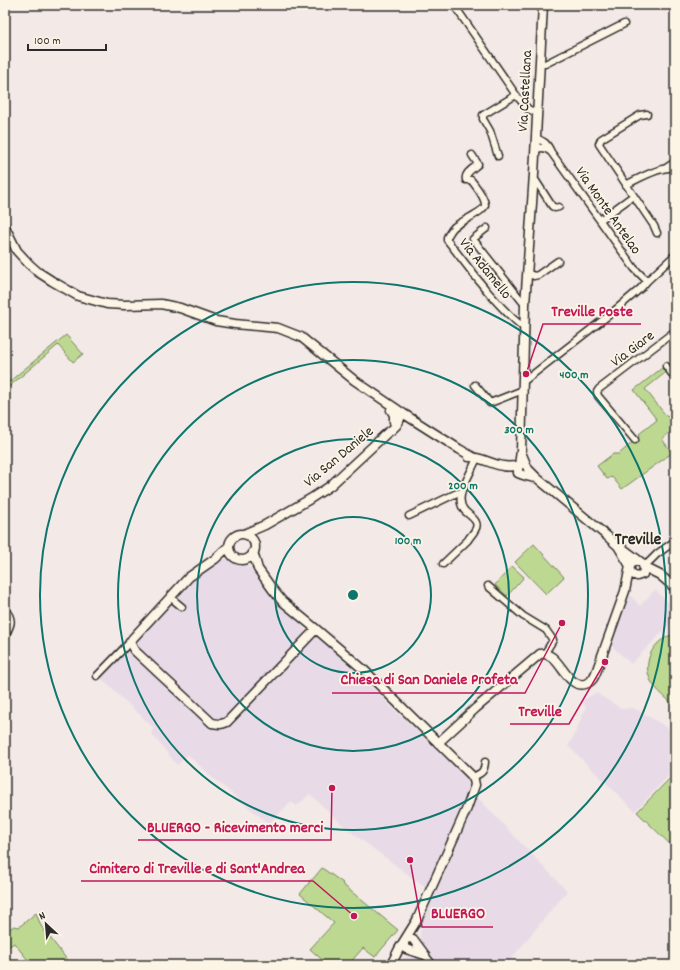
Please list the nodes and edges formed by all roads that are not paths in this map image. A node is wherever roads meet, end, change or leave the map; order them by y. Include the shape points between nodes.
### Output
1 (454, 5) edge
2 (543, 5) edge
3 (624, 24) dead end
4 (540, 64) junction
5 (516, 95) junction
6 (537, 113) junction
7 (647, 114) dead end
8 (536, 138) junction
9 (535, 151) junction
10 (551, 152) junction
11 (472, 155) dead end
12 (498, 156) dead end
13 (675, 162) edge
14 (533, 179) junction
15 (626, 185) junction
16 (633, 196) junction
17 (559, 207) dead end
18 (600, 220) junction
19 (5, 227) edge
20 (487, 228) dead end
21 (657, 233) dead end
22 (675, 255) edge
23 (558, 261) dead end
24 (527, 274) junction
25 (647, 281) junction
26 (525, 305) junction
27 (524, 328) junction
28 (675, 331) edge
29 (666, 366) dead end
30 (675, 378) edge
31 (475, 385) dead end
32 (523, 386) junction
33 (390, 407) junction
34 (398, 419) junction
35 (420, 424) junction
36 (635, 440) dead end
37 (475, 457) junction
38 (522, 469) junction
39 (460, 493) junction
40 (409, 516) dead end
41 (265, 525) junction
42 (244, 534) junction
43 (675, 541) edge
44 (254, 542) junction
45 (229, 546) junction
46 (618, 546) junction
47 (253, 552) junction
48 (233, 556) junction
49 (215, 559) junction
50 (241, 559) junction
51 (444, 564) dead end
52 (630, 568) junction
53 (258, 569) junction
54 (641, 569) junction
55 (488, 586) dead end
56 (675, 588) edge
57 (625, 591) junction
58 (170, 596) junction
59 (182, 607) dead end
60 (5, 609) edge
61 (316, 629) junction
62 (5, 636) edge
63 (130, 642) junction
64 (545, 653) junction
65 (97, 676) dead end
66 (438, 743) junction
67 (485, 762) dead end
68 (474, 780) junction
69 (416, 920) junction
70 (405, 940) junction
71 (415, 941) junction
72 (409, 950) junction
73 (425, 955) junction
74 (392, 965) edge
75 (433, 965) edge

1 - 5 street
2 - 4 street, Via Castellana
3 - 4 street via 545,64
4 - 6 street, Via Castellana
5 - 6 street via 528,109
5 - 12 street via 483,115
6 - 8 street, Via Castellana
7 - 15 street via 640,115 599,141
8 - 9 street, Via Castellana
8 - 10 street, Via Monte Antelao via 546,143
9 - 10 street via 542,148
9 - 14 street, Via Castellana
10 - 18 street, Via Monte Antelao
11 - 27 street, Via Adamello via 478,164 465,177 466,180 471,180 485,205 454,227 447,240 488,292
13 - 15 street via 668,168
14 - 17 street via 552,206
14 - 24 street, Via Castellana
15 - 16 street
16 - 18 street
16 - 21 street
18 - 25 street, Via Monte Antelao via 634,268
19 - 33 street via 17,251 29,264 52,282 78,296 107,304 161,304 216,321 287,331 304,340
20 - 26 street via 473,239
22 - 25 street
23 - 24 street via 538,275
24 - 26 street, Via Castellana
25 - 32 street
26 - 27 street, Via Castellana
27 - 32 street, Via Castellana
28 - 36 street, Via Giare via 597,392
29 - 30 street
31 - 32 street via 490,403
32 - 38 street, Via Castellana
33 - 34 street
33 - 35 street
34 - 35 street via 403,416 418,426
34 - 37 street via 404,424 411,424 459,454
34 - 41 street, Via San Daniele via 387,433 330,486
35 - 37 street
37 - 38 street via 502,466
37 - 39 street
38 - 46 street via 537,478
39 - 40 street
39 - 51 street via 461,504 475,520 476,530
41 - 42 street, Via San Daniele
41 - 44 street, Via San Daniele via 258,532
42 - 44 street
42 - 45 street via 233,538
43 - 54 street
44 - 47 street
45 - 48 street
45 - 49 street
46 - 52 street
46 - 54 street
47 - 50 street via 247,558
47 - 53 street
48 - 49 street
48 - 50 street
49 - 58 street via 189,577
50 - 53 street
52 - 54 street via 632,574
52 - 54 street via 635,562
52 - 57 street
53 - 61 street via 282,601
54 - 56 street
54 - 57 street
55 - 64 street via 523,616 546,630 553,640
57 - 64 street via 599,666 593,679 588,683 578,684 570,679 553,658
58 - 59 street
58 - 63 street
60 - 62 street via 11,621
61 - 63 street via 223,724 212,723 134,650
61 - 66 street via 364,670
63 - 65 street
64 - 66 street via 536,656
66 - 68 street
67 - 68 street via 483,771
68 - 69 street via 472,796
69 - 70 street
69 - 71 street
70 - 71 street via 410,938
70 - 72 street via 405,948
70 - 74 street
71 - 72 street via 415,947
71 - 73 street
72 - 73 street
72 - 74 street
73 - 75 street

